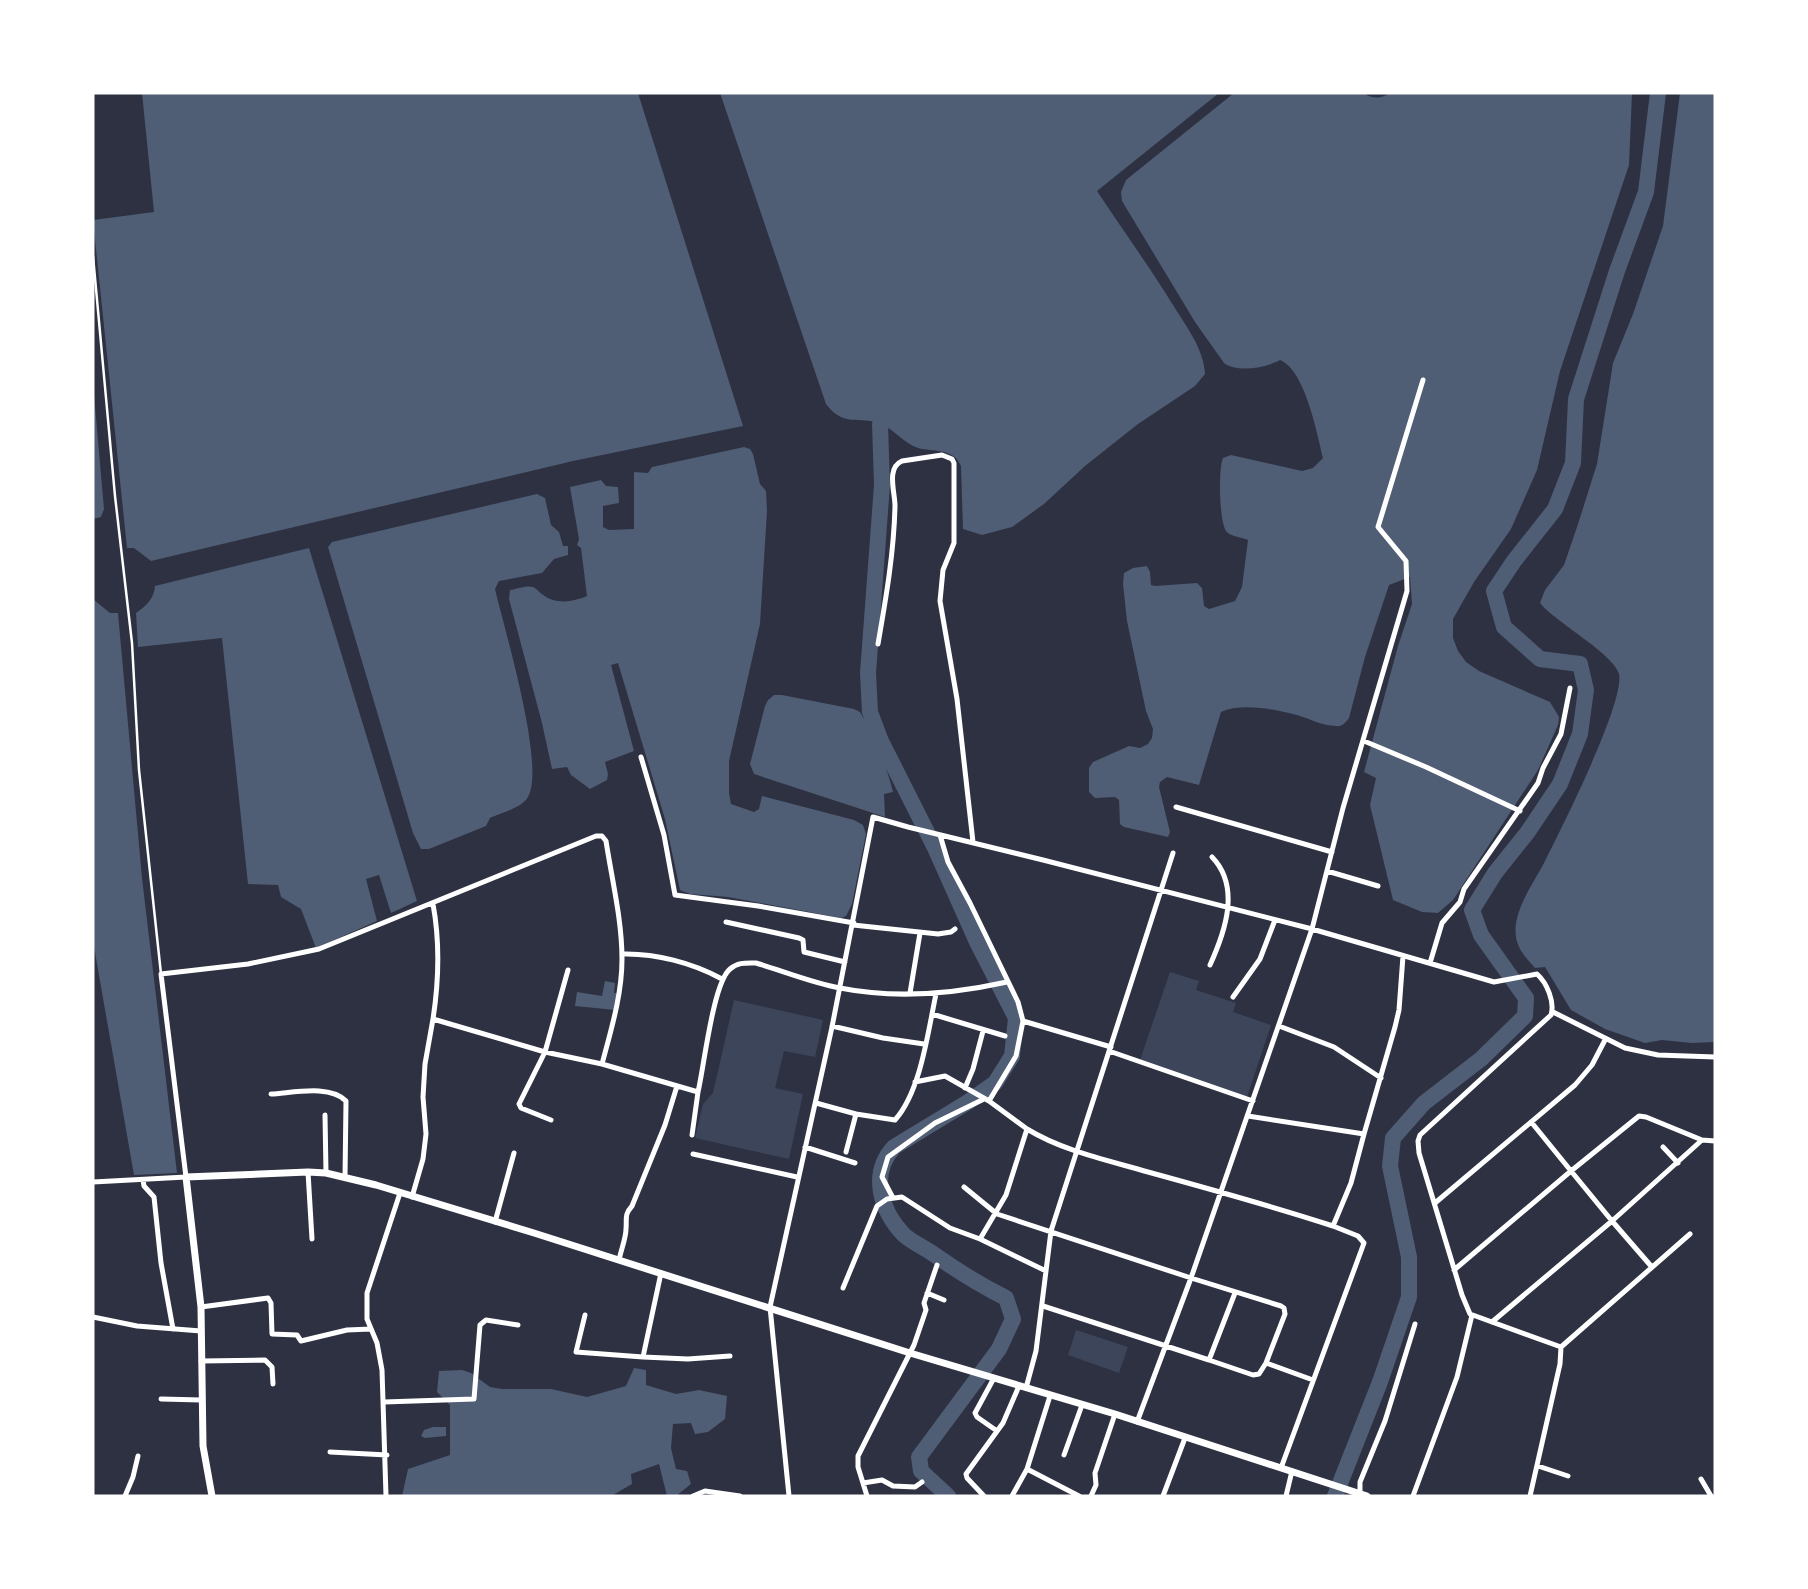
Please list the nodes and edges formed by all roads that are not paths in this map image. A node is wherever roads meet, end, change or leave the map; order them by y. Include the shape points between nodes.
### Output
1 (93, 256) edge
2 (1423, 380) dead end
3 (878, 644) dead end
4 (1570, 688) dead end
5 (1364, 741) junction
6 (641, 757) dead end
7 (1176, 807) dead end
8 (1520, 811) junction
9 (938, 835) junction
10 (973, 842) junction
11 (1332, 852) junction
12 (1173, 853) dead end
13 (1212, 857) dead end
14 (1327, 871) junction
15 (1378, 886) dead end
16 (1162, 891) junction
17 (433, 904) junction
18 (1228, 909) junction
19 (1275, 920) junction
20 (726, 922) dead end
21 (853, 924) junction
22 (955, 929) dead end
23 (1312, 929) junction
24 (920, 933) junction
25 (622, 954) junction
26 (1402, 956) junction
27 (845, 962) junction
28 (1430, 963) junction
29 (1210, 965) dead end
30 (568, 970) dead end
31 (161, 974) junction
32 (722, 979) junction
33 (1006, 982) junction
34 (839, 988) junction
35 (910, 993) junction
36 (936, 994) junction
37 (1233, 997) dead end
38 (1553, 1012) junction
39 (932, 1014) junction
40 (433, 1019) junction
41 (1023, 1021) junction
42 (832, 1026) junction
43 (1279, 1026) junction
44 (984, 1031) junction
45 (1005, 1037) dead end
46 (1605, 1040) junction
47 (924, 1044) junction
48 (1110, 1049) junction
49 (545, 1052) junction
50 (1715, 1057) edge
51 (602, 1065) junction
52 (1381, 1078) junction
53 (915, 1082) junction
54 (677, 1086) junction
55 (967, 1089) junction
56 (698, 1092) junction
57 (271, 1094) dead end
58 (984, 1099) junction
59 (1253, 1101) junction
60 (816, 1103) junction
61 (856, 1114) junction
62 (325, 1115) dead end
63 (1248, 1116) junction
64 (551, 1120) dead end
65 (1532, 1123) junction
66 (1027, 1129) junction
67 (1364, 1134) junction
68 (692, 1135) dead end
69 (1702, 1140) junction
70 (1715, 1141) edge
71 (805, 1147) junction
72 (1663, 1147) dead end
73 (846, 1152) dead end
74 (1078, 1152) junction
75 (514, 1153) dead end
76 (693, 1154) dead end
77 (855, 1163) dead end
78 (1678, 1163) junction
79 (1571, 1171) junction
80 (309, 1172) junction
81 (326, 1173) junction
82 (187, 1177) junction
83 (345, 1177) junction
84 (797, 1177) junction
85 (143, 1180) junction
86 (93, 1182) edge
87 (964, 1187) dead end
88 (1220, 1192) junction
89 (400, 1193) junction
90 (412, 1197) junction
91 (890, 1199) junction
92 (1435, 1203) junction
93 (997, 1214) junction
94 (1612, 1221) junction
95 (495, 1222) junction
96 (1333, 1226) junction
97 (1051, 1231) junction
98 (1690, 1234) dead end
99 (312, 1239) dead end
100 (980, 1239) junction
101 (619, 1259) junction
102 (937, 1265) dead end
103 (1651, 1266) junction
104 (1454, 1270) junction
105 (1046, 1271) junction
106 (661, 1273) junction
107 (1191, 1278) junction
108 (844, 1288) dead end
109 (927, 1293) junction
110 (1235, 1293) junction
111 (944, 1300) dead end
112 (1043, 1306) junction
113 (201, 1307) junction
114 (770, 1307) junction
115 (585, 1315) dead end
116 (1472, 1315) junction
117 (93, 1317) edge
118 (1492, 1322) junction
119 (1415, 1324) dead end
120 (518, 1325) dead end
121 (173, 1329) junction
122 (371, 1329) junction
123 (201, 1331) junction
124 (1166, 1346) junction
125 (1561, 1347) junction
126 (910, 1353) junction
127 (730, 1356) dead end
128 (643, 1357) junction
129 (1209, 1360) junction
130 (201, 1361) junction
131 (1266, 1363) junction
132 (994, 1378) junction
133 (1313, 1380) junction
134 (273, 1384) dead end
135 (1022, 1387) junction
136 (1050, 1396) junction
137 (161, 1399) dead end
138 (201, 1401) junction
139 (384, 1402) junction
140 (1082, 1405) junction
141 (1115, 1414) junction
142 (1137, 1422) junction
143 (997, 1431) junction
144 (1185, 1438) junction
145 (331, 1452) dead end
146 (387, 1455) junction
147 (1064, 1455) dead end
148 (138, 1456) dead end
149 (1538, 1466) junction
150 (1281, 1468) junction
151 (1027, 1469) junction
152 (1292, 1471) junction
153 (1568, 1476) dead end
154 (1701, 1479) dead end
155 (922, 1482) dead end
156 (863, 1483) junction
157 (1360, 1494) edge
158 (125, 1496) edge
159 (212, 1496) edge
160 (386, 1496) edge
161 (693, 1496) edge
162 (740, 1496) edge
163 (789, 1496) edge
164 (867, 1496) edge
165 (984, 1496) edge
166 (1012, 1496) edge
167 (1079, 1496) edge
168 (1091, 1496) edge
169 (1163, 1496) edge
170 (1286, 1496) edge
171 (1413, 1496) edge
172 (1530, 1496) edge
173 (1710, 1496) edge

1 - 31 lane
2 - 5 street via 1378,527 1406,561 1407,591
3 - 10 street via 894,528 893,471 902,461 949,457 954,463 954,543 943,570 940,601 957,699
4 - 8 street via 1559,740
5 - 8 street
5 - 11 street
6 - 21 street via 664,835 675,895
7 - 11 street
8 - 28 street via 1442,923
9 - 10 street
9 - 21 street via 873,817
9 - 33 street
10 - 16 street
11 - 14 street
12 - 16 street
13 - 18 street via 1224,873
14 - 15 street
14 - 23 street
16 - 18 street
16 - 48 street
17 - 25 street via 603,836
17 - 31 street via 319,949 248,964
17 - 40 street via 439,963
18 - 19 street
18 - 29 street
19 - 23 street
19 - 37 street via 1259,959
20 - 27 street via 799,938 804,952
21 - 24 street
21 - 27 street
22 - 24 street
23 - 26 street
23 - 43 street
24 - 35 street
25 - 32 street via 699,967
25 - 51 street via 618,998
26 - 28 street
26 - 52 street via 1399,1010
27 - 34 street
28 - 38 street via 1499,983 1537,974 1549,993
30 - 49 street
31 - 82 street
32 - 34 street via 735,966 756,963
32 - 56 street
33 - 36 street
33 - 41 street
34 - 35 street
34 - 42 street
35 - 36 street
36 - 39 street
38 - 46 street
38 - 92 street via 1420,1135 1419,1153
39 - 44 street
39 - 47 street
40 - 49 street
40 - 90 street via 423,1097 426,1134
41 - 48 street
41 - 58 street via 1016,1056
42 - 47 street
42 - 60 street
43 - 52 street via 1334,1047
43 - 59 street
44 - 45 street
44 - 55 street
46 - 50 street via 1658,1055
46 - 65 street via 1585,1075
47 - 53 street
48 - 59 street
48 - 74 street
49 - 51 street
49 - 64 street via 519,1104
51 - 54 street
52 - 67 street
53 - 55 street via 943,1075
53 - 61 street via 895,1120
54 - 56 street
54 - 101 street via 665,1125 626,1212
55 - 58 street
56 - 68 street
57 - 83 street via 323,1092 344,1098
58 - 66 street
58 - 91 street via 935,1123 890,1154 882,1177
59 - 63 street
60 - 61 street
60 - 71 street
61 - 73 street
62 - 81 street
63 - 67 street
63 - 88 street
65 - 79 street
65 - 92 street
66 - 74 street
66 - 93 street
67 - 96 street
69 - 70 street
69 - 78 street
69 - 79 street via 1639,1116
71 - 77 street
71 - 84 street
72 - 78 street
74 - 88 street
74 - 97 street
75 - 95 street
76 - 84 street
78 - 94 street
79 - 94 street
79 - 104 street
80 - 81 street
80 - 82 street
80 - 99 street
81 - 83 street
82 - 85 street
82 - 113 street
83 - 89 street
84 - 114 street
85 - 86 street
85 - 121 street via 154,1197
87 - 93 street
88 - 96 street
88 - 107 street
89 - 90 street
89 - 122 street via 366,1298
90 - 95 street
91 - 100 street via 902,1196 944,1225
91 - 108 street via 877,1206
92 - 104 street
93 - 97 street
93 - 100 street
94 - 103 street
94 - 118 street
95 - 101 street
96 - 133 street via 1364,1243
97 - 105 street
97 - 107 street
98 - 103 street
100 - 105 street
101 - 106 street
102 - 109 street
103 - 125 street
104 - 116 street
105 - 112 street
106 - 114 street
106 - 128 street
107 - 110 street
107 - 124 street
109 - 111 street
109 - 126 street via 926,1310
110 - 129 street
110 - 131 street via 1284,1308 1283,1323
112 - 124 street
112 - 135 street via 1036,1351
113 - 122 street via 268,1298 272,1334 297,1335 301,1340
113 - 123 street
114 - 126 street
114 - 163 street
115 - 128 street via 576,1352
116 - 118 street
116 - 171 street via 1457,1377
117 - 121 street
118 - 125 street
119 - 157 street via 1385,1421 1359,1483
120 - 139 street via 486,1320 480,1325 474,1399
121 - 123 street
122 - 139 street via 380,1358
123 - 130 street
124 - 129 street
124 - 142 street
125 - 149 street
126 - 132 street
126 - 156 street via 858,1456
127 - 128 street
129 - 131 street via 1253,1375
130 - 134 street via 265,1360 272,1367
130 - 138 street
131 - 133 street
132 - 135 street
132 - 143 street via 975,1412
133 - 150 street
135 - 136 street
135 - 143 street
136 - 140 street
136 - 151 street
137 - 138 street
138 - 159 street via 202,1446
139 - 146 street
140 - 141 street
140 - 147 street
141 - 142 street
141 - 168 street
142 - 144 street
143 - 165 street via 966,1474
144 - 150 street
144 - 169 street
145 - 146 street
146 - 160 street
148 - 158 street
149 - 153 street
149 - 172 street
150 - 152 street
151 - 166 street
151 - 167 street
152 - 157 street
152 - 170 street
154 - 173 street
155 - 156 street via 915,1487 893,1486 882,1480
156 - 164 street
161 - 162 street via 705,1491

